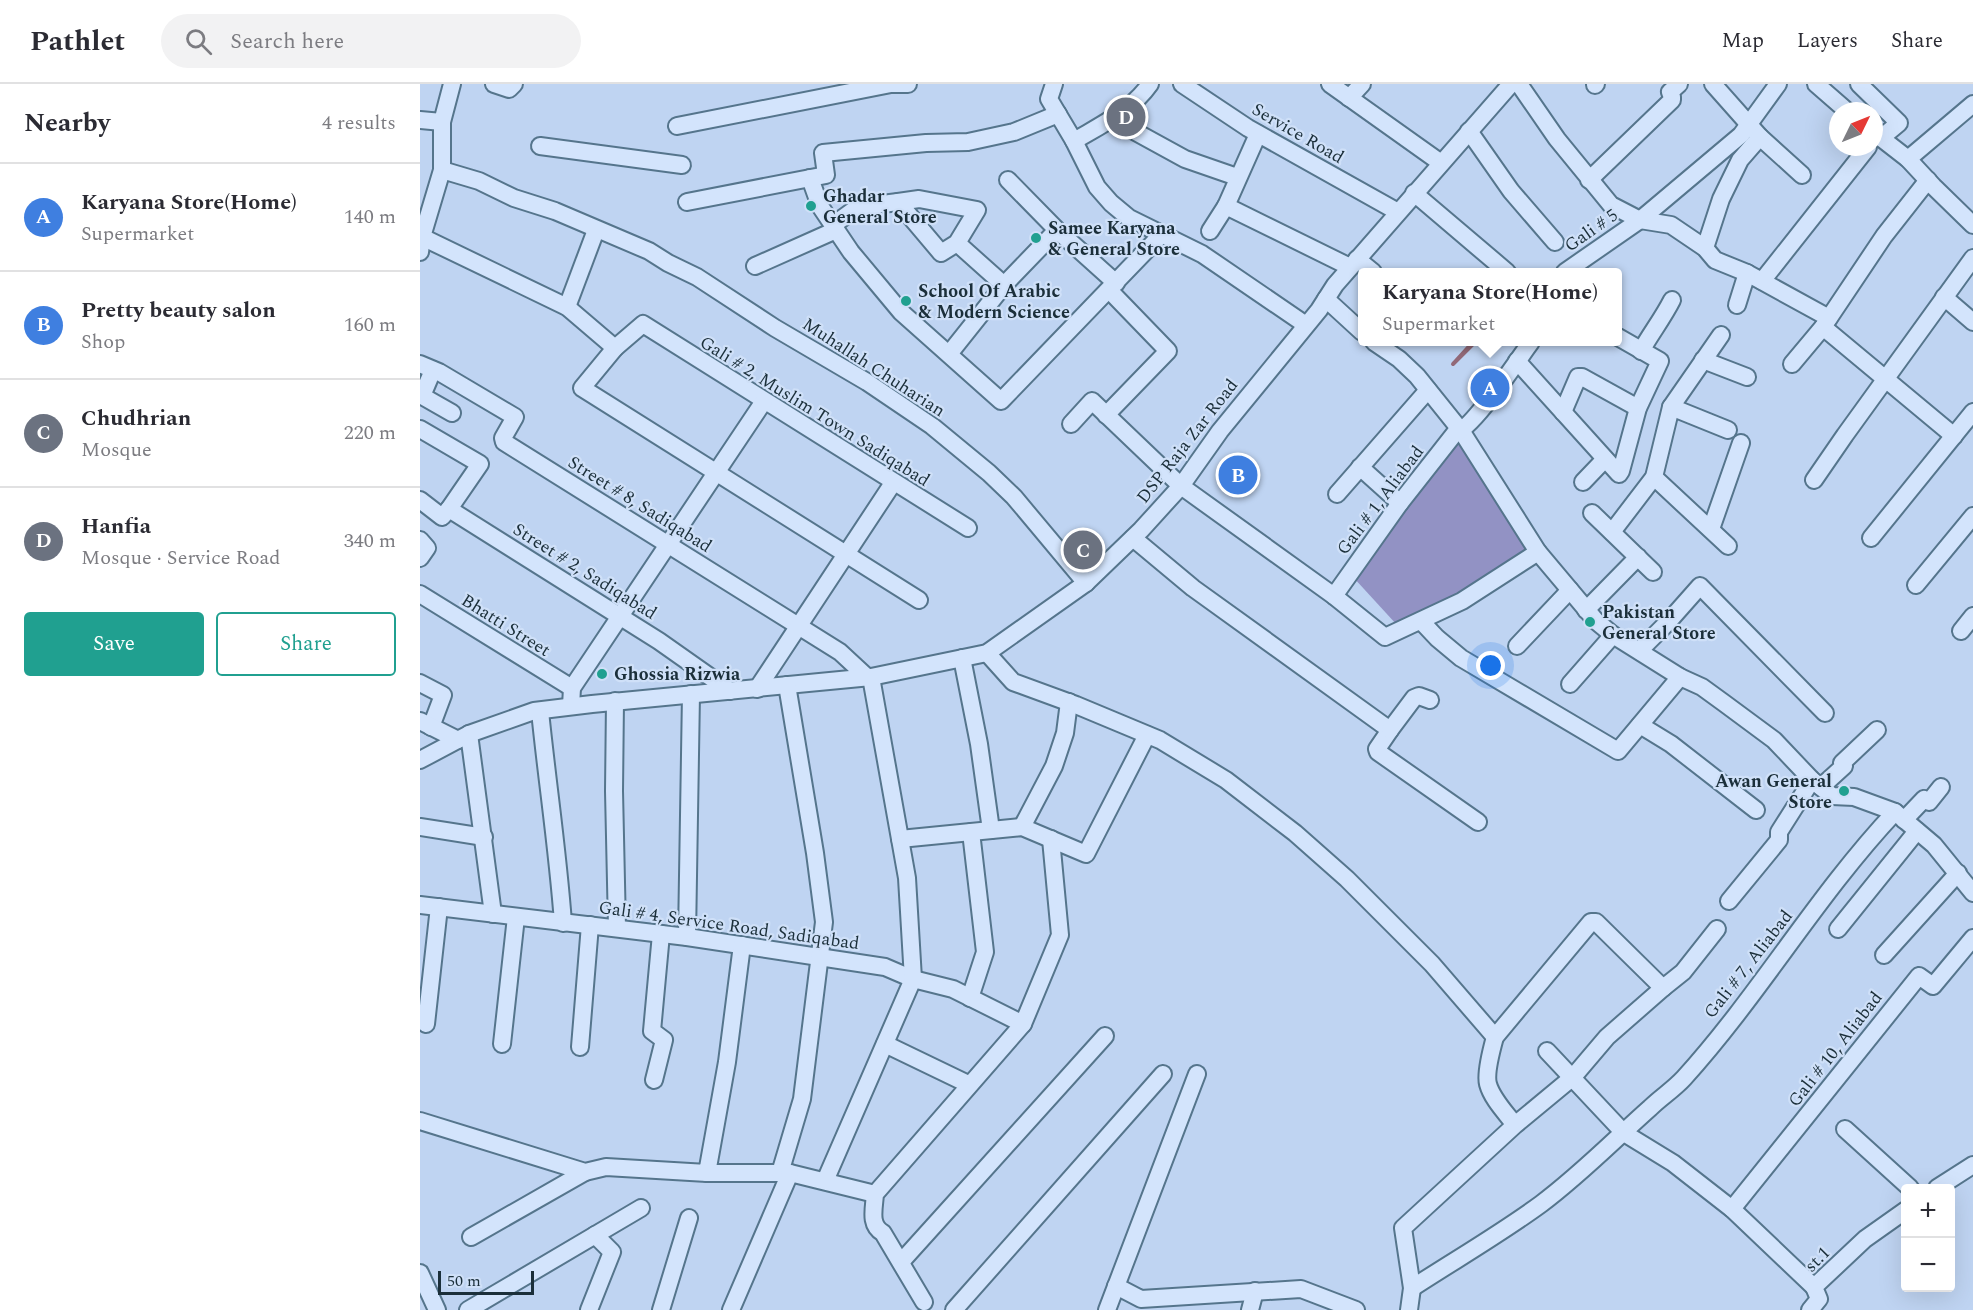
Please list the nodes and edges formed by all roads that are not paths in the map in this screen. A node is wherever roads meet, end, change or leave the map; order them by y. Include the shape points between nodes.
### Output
1 (452, 84) edge
2 (495, 84) edge
3 (514, 84) edge
4 (908, 84) edge
5 (1054, 84) edge
6 (1150, 84) edge
7 (1182, 84) edge
8 (1330, 84) edge
9 (1362, 84) edge
10 (1678, 84) edge
11 (1713, 84) edge
12 (1778, 84) edge
13 (1816, 84) edge
14 (1859, 84) edge
15 (1509, 85) edge
16 (1349, 98) junction
17 (1837, 102) edge
18 (1877, 102) edge
19 (1973, 104) edge
20 (1883, 107) edge
21 (1058, 114) junction
22 (1112, 119) junction
23 (420, 120) edge
24 (441, 122) junction
25 (1748, 123) junction
26 (677, 126) dead end
27 (1469, 131) junction
28 (1258, 134) junction
29 (1883, 134) edge
30 (1760, 137) junction
31 (1074, 141) junction
32 (1883, 144) edge
33 (540, 146) dead end
34 (1860, 156) edge
35 (1908, 159) junction
36 (1441, 163) junction
37 (682, 165) dead end
38 (442, 170) junction
39 (1802, 175) dead end
40 (1238, 177) junction
41 (810, 178) junction
42 (1008, 180) dead end
43 (1589, 180) junction
44 (1928, 180) junction
45 (1414, 194) junction
46 (687, 202) dead end
47 (898, 202) junction
48 (1226, 206) junction
49 (1398, 212) junction
50 (1970, 218) edge
51 (1640, 220) junction
52 (834, 228) junction
53 (596, 230) junction
54 (1057, 230) junction
55 (1210, 231) dead end
56 (1162, 234) junction
57 (1554, 242) dead end
58 (957, 243) junction
59 (421, 245) edge
60 (1705, 248) junction
61 (1973, 258) edge
62 (1354, 263) junction
63 (755, 266) dead end
64 (1364, 268) edge
65 (1502, 268) edge
66 (1572, 268) edge
67 (1755, 277) junction
68 (1004, 285) junction
69 (1113, 287) junction
70 (1944, 297) junction
71 (1326, 299) junction
72 (1672, 300) dead end
73 (1737, 305) dead end
74 (567, 308) junction
75 (1973, 322) edge
76 (1826, 323) junction
77 (1306, 326) junction
78 (1358, 328) edge
79 (1721, 335) dead end
80 (1622, 340) edge
81 (1380, 346) edge
82 (1529, 346) edge
83 (615, 348) junction
84 (1641, 351) junction
85 (949, 354) junction
86 (1703, 360) junction
87 (1517, 361) junction
88 (1792, 364) dead end
89 (427, 367) edge
90 (1747, 377) dead end
91 (1885, 380) junction
92 (1428, 390) junction
93 (764, 401) junction
94 (1671, 406) junction
95 (1638, 408) junction
96 (1563, 412) junction
97 (1973, 412) edge
98 (452, 413) dead end
99 (1106, 415) junction
100 (1071, 424) dead end
101 (420, 429) edge
102 (1728, 430) dead end
103 (1462, 432) junction
104 (1954, 436) junction
105 (1741, 443) dead end
106 (1605, 459) junction
107 (1360, 467) junction
108 (715, 472) junction
109 (1654, 477) junction
110 (1814, 480) dead end
111 (1583, 482) dead end
112 (894, 483) junction
113 (1181, 486) junction
114 (1338, 494) dead end
115 (420, 500) edge
116 (1400, 503) junction
117 (449, 509) junction
118 (1592, 513) dead end
119 (1973, 516) edge
120 (968, 528) dead end
121 (1710, 529) junction
122 (1612, 532) junction
123 (1133, 537) junction
124 (1871, 538) dead end
125 (420, 540) edge
126 (668, 544) junction
127 (1728, 546) dead end
128 (1538, 552) junction
129 (845, 554) junction
130 (1638, 557) junction
131 (420, 558) edge
132 (1653, 572) dead end
133 (1086, 583) junction
134 (1916, 585) dead end
135 (1570, 590) junction
136 (420, 594) edge
137 (1334, 596) junction
138 (919, 600) dead end
139 (1586, 610) junction
140 (619, 615) junction
141 (1973, 616) edge
142 (1421, 621) junction
143 (797, 625) junction
144 (1961, 631) dead end
145 (1613, 635) junction
146 (1517, 646) dead end
147 (1641, 652) junction
148 (987, 653) junction
149 (962, 658) junction
150 (869, 677) junction
151 (1680, 677) junction
152 (420, 683) edge
153 (1570, 684) dead end
154 (787, 685) junction
155 (572, 688) junction
156 (757, 689) junction
157 (730, 691) junction
158 (691, 694) junction
159 (1430, 700) dead end
160 (615, 701) junction
161 (1069, 702) junction
162 (571, 706) junction
163 (540, 711) junction
164 (1825, 713) dead end
165 (425, 724) edge
166 (1640, 724) junction
167 (1390, 730) junction
168 (1877, 730) dead end
169 (1147, 735) junction
170 (463, 737) junction
171 (420, 759) edge
172 (1817, 784) junction
173 (1941, 787) dead end
174 (1756, 810) dead end
175 (1906, 821) junction
176 (1478, 822) dead end
177 (420, 827) edge
178 (1023, 827) junction
179 (991, 830) junction
180 (971, 832) junction
181 (484, 837) junction
182 (900, 839) junction
183 (1050, 839) junction
184 (1958, 873) junction
185 (1973, 892) edge
186 (1729, 901) dead end
187 (420, 905) edge
188 (439, 907) junction
189 (493, 914) junction
190 (516, 917) junction
191 (563, 923) junction
192 (590, 926) junction
193 (617, 928) junction
194 (1717, 929) dead end
195 (1838, 929) dead end
196 (661, 934) junction
197 (687, 937) junction
198 (1973, 938) edge
199 (742, 945) junction
200 (1884, 955) dead end
201 (819, 957) junction
202 (913, 979) junction
203 (1663, 988) junction
204 (970, 998) junction
205 (426, 1024) dead end
206 (1023, 1024) junction
207 (1105, 1036) dead end
208 (1495, 1037) junction
209 (502, 1044) dead end
210 (885, 1044) junction
211 (580, 1047) dead end
212 (1547, 1051) dead end
213 (1163, 1074) dead end
214 (1197, 1074) dead end
215 (1572, 1077) junction
216 (654, 1080) dead end
217 (968, 1084) junction
218 (420, 1121) edge
219 (1515, 1125) junction
220 (1845, 1129) dead end
221 (1624, 1133) junction
222 (1973, 1165) edge
223 (585, 1172) junction
224 (707, 1173) junction
225 (785, 1173) junction
226 (825, 1181) junction
227 (1906, 1184) edge
228 (1943, 1184) edge
229 (874, 1194) junction
230 (641, 1208) dead end
231 (1732, 1209) junction
232 (1901, 1213) edge
233 (689, 1218) dead end
234 (595, 1235) junction
235 (471, 1237) dead end
236 (901, 1262) junction
237 (420, 1273) edge
238 (1116, 1286) junction
239 (1412, 1288) junction
240 (1255, 1291) junction
241 (1817, 1302) edge
242 (926, 1307) edge
243 (475, 1309) edge
244 (437, 1310) edge
245 (589, 1310) edge
246 (661, 1310) edge
247 (731, 1310) edge
248 (954, 1310) edge
249 (1107, 1310) edge
250 (1250, 1310) edge
251 (1356, 1310) edge
252 (1409, 1310) edge

1 - 24 street
2 - 3 street via 509,89
4 - 26 street via 891,84
5 - 21 street via 1049,99
6 - 22 street
7 - 28 street, Service Road
8 - 16 street
9 - 16 street
10 - 43 street via 1670,92 1672,100
11 - 25 street
12 - 25 street, Gali # 5
13 - 17 street
14 - 18 street
15 - 27 street, DSP Raja Zar Road
15 - 43 street
16 - 36 street
19 - 35 street
20 - 29 street via 1899,123
21 - 31 street
21 - 41 street via 1014,132 968,142 824,153 826,175
22 - 31 street
22 - 40 street via 1185,159
23 - 24 street
24 - 38 street
25 - 30 street
25 - 51 street, Gali # 5 via 1741,135
27 - 36 street, DSP Raja Zar Road
27 - 57 street via 1511,191
28 - 40 street
28 - 49 street, Service Road
30 - 39 street
30 - 60 street via 1740,160 1721,199
31 - 56 street via 1097,187 1111,202 1129,218
32 - 35 street
33 - 37 street
34 - 67 street
35 - 44 street
36 - 45 street, DSP Raja Zar Road
38 - 53 street, Muhallah Chuharian via 479,181
38 - 59 street
40 - 48 street
41 - 46 street
41 - 52 street via 820,206
42 - 54 street
43 - 51 street via 1611,205
44 - 50 street
44 - 76 street via 1884,236
45 - 49 street, DSP Raja Zar Road
45 - 65 street
47 - 52 street via 858,207
47 - 58 street via 941,253
47 - 58 street via 919,199 977,210
48 - 55 street
48 - 62 street
49 - 62 street, DSP Raja Zar Road
51 - 60 street via 1671,225
51 - 66 street, Gali # 5
52 - 63 street
52 - 85 street via 900,312
53 - 74 street
53 - 133 street, Muhallah Chuharian via 649,251 698,277 932,426 1006,489
54 - 68 street
54 - 69 street
56 - 69 street
56 - 77 street via 1202,254
58 - 68 street
59 - 74 street
60 - 67 street via 1715,260
61 - 70 street
62 - 64 street
62 - 71 street, DSP Raja Zar Road
67 - 73 street
67 - 76 street
68 - 85 street
69 - 85 street via 1001,401
69 - 99 street via 1168,351
70 - 75 street
70 - 91 street
71 - 77 street, DSP Raja Zar Road
71 - 78 street
72 - 84 street
74 - 83 street
76 - 88 street
76 - 91 street
77 - 113 street, DSP Raja Zar Road via 1220,431
79 - 86 street
80 - 84 street
81 - 92 street via 1399,359
82 - 87 street, Gali # 1, Aliabad
83 - 93 street, Gali # 2, Muslim Town Sadiqabad via 643,324
83 - 108 street via 582,388
84 - 95 street via 1660,361
86 - 90 street
86 - 94 street
87 - 96 street
87 - 103 street, Gali # 1, Aliabad
89 - 98 street via 422,396
89 - 126 street, Street # 8, Sadiqabad via 515,417 504,442
91 - 104 street
91 - 110 street
92 - 103 street
92 - 107 street
93 - 108 street
93 - 112 street, Gali # 2, Muslim Town Sadiqabad
94 - 102 street
94 - 109 street
95 - 96 street via 1578,377
95 - 106 street via 1622,471 1618,474
96 - 106 street
97 - 104 street
99 - 100 street via 1092,401
99 - 113 street
101 - 117 street via 480,464
103 - 116 street, Gali # 1, Aliabad via 1455,433
103 - 128 street
104 - 124 street
105 - 121 street
106 - 111 street
107 - 114 street
107 - 116 street
108 - 126 street
108 - 129 street
109 - 121 street
109 - 122 street
112 - 120 street, Gali # 2, Muslim Town Sadiqabad
112 - 129 street
113 - 123 street, DSP Raja Zar Road
113 - 137 street
115 - 117 street, Street # 2, Sadiqabad via 442,517
116 - 137 street, Gali # 1, Aliabad
117 - 140 street, Street # 2, Sadiqabad
118 - 122 street
119 - 134 street
121 - 127 street
122 - 130 street
123 - 133 street, DSP Raja Zar Road
123 - 167 street via 1193,588
125 - 131 street via 427,548
126 - 140 street
126 - 143 street, Street # 8, Sadiqabad
128 - 135 street
128 - 142 street via 1462,601
129 - 138 street
129 - 143 street
130 - 132 street
130 - 139 street
133 - 148 street, DSP Raja Zar Road
135 - 139 street
135 - 146 street
136 - 155 street, Bhatti Street
137 - 142 street via 1385,637
139 - 145 street
140 - 155 street
140 - 157 street, Street # 2, Sadiqabad
141 - 144 street
142 - 166 street via 1461,658 1618,751
143 - 150 street, Street # 8, Sadiqabad via 840,652
143 - 156 street
145 - 147 street
145 - 153 street
147 - 151 street
147 - 164 street via 1700,586
148 - 149 street, DSP Raja Zar Road
148 - 161 street via 1013,682
149 - 150 street, DSP Raja Zar Road
149 - 179 street
150 - 154 street, DSP Raja Zar Road
150 - 182 street
151 - 166 street
151 - 172 street via 1701,687 1774,740
152 - 165 street via 443,695
154 - 156 street, DSP Raja Zar Road
154 - 201 street via 824,922
155 - 162 street
156 - 157 street, DSP Raja Zar Road
157 - 158 street, DSP Raja Zar Road
158 - 160 street, DSP Raja Zar Road
158 - 197 street
159 - 167 street via 1414,698
160 - 162 street, DSP Raja Zar Road
160 - 193 street
161 - 169 street
161 - 178 street via 1065,733 1053,766
162 - 163 street, DSP Raja Zar Road
163 - 170 street, DSP Raja Zar Road
163 - 191 street
165 - 170 street
166 - 174 street
167 - 176 street via 1378,752
168 - 172 street via 1842,763 1844,766
169 - 183 street via 1086,854
169 - 208 street via 1226,780 1295,833 1394,924
170 - 171 street, DSP Raja Zar Road
170 - 181 street
172 - 175 street via 1832,796 1854,797
172 - 186 street via 1779,832 1779,840
173 - 175 street via 1929,802 1924,799
175 - 184 street
175 - 195 street
175 - 221 street, Gali # 7, Aliabad via 1866,843 1684,1078
177 - 181 street
178 - 179 street
178 - 183 street
179 - 180 street
180 - 182 street
180 - 204 street via 985,952
181 - 189 street
182 - 202 street via 907,878
183 - 206 street via 1060,935
184 - 185 street
184 - 200 street
187 - 188 street, Gali # 4, Service Road, Sadiqabad
188 - 189 street, Gali # 4, Service Road, Sadiqabad
188 - 205 street
189 - 190 street, Gali # 4, Service Road, Sadiqabad
190 - 191 street, Gali # 4, Service Road, Sadiqabad
190 - 209 street
191 - 192 street, Gali # 4, Service Road, Sadiqabad
192 - 193 street, Gali # 4, Service Road, Sadiqabad
192 - 211 street
193 - 196 street, Gali # 4, Service Road, Sadiqabad
194 - 203 street via 1683,972
196 - 197 street, Gali # 4, Service Road, Sadiqabad
196 - 216 street via 652,1031 664,1040
197 - 199 street, Gali # 4, Service Road, Sadiqabad
198 - 231 street, Gali # 10, Aliabad via 1933,986 1919,976
199 - 201 street, Gali # 4, Service Road, Sadiqabad
199 - 224 street
201 - 202 street, Gali # 4, Service Road, Sadiqabad via 885,967
201 - 225 street via 802,1099
202 - 204 street, Gali # 4, Service Road, Sadiqabad via 953,989
202 - 210 street
203 - 208 street via 1596,922 1591,922
203 - 215 street via 1606,1037
204 - 206 street, Gali # 4, Service Road, Sadiqabad
206 - 217 street
207 - 236 street
208 - 219 street via 1488,1083
210 - 217 street
210 - 226 street
212 - 215 street
213 - 248 street
214 - 238 street
215 - 219 street
215 - 221 street
217 - 229 street
218 - 223 street
219 - 239 street via 1403,1228
220 - 227 street
221 - 231 street via 1673,1163
221 - 239 street, Gali # 7, Aliabad via 1541,1203
222 - 228 street
223 - 224 street via 606,1167
223 - 235 street
224 - 225 street
225 - 226 street
225 - 247 street
226 - 229 street
229 - 236 street via 873,1222
230 - 234 street
231 - 241 street
232 - 241 street, st.1 via 1865,1239
233 - 246 street
234 - 243 street
234 - 245 street via 612,1252
236 - 242 street
237 - 244 street
238 - 240 street via 1141,1299
238 - 249 street
239 - 252 street
240 - 250 street
240 - 251 street via 1301,1289

